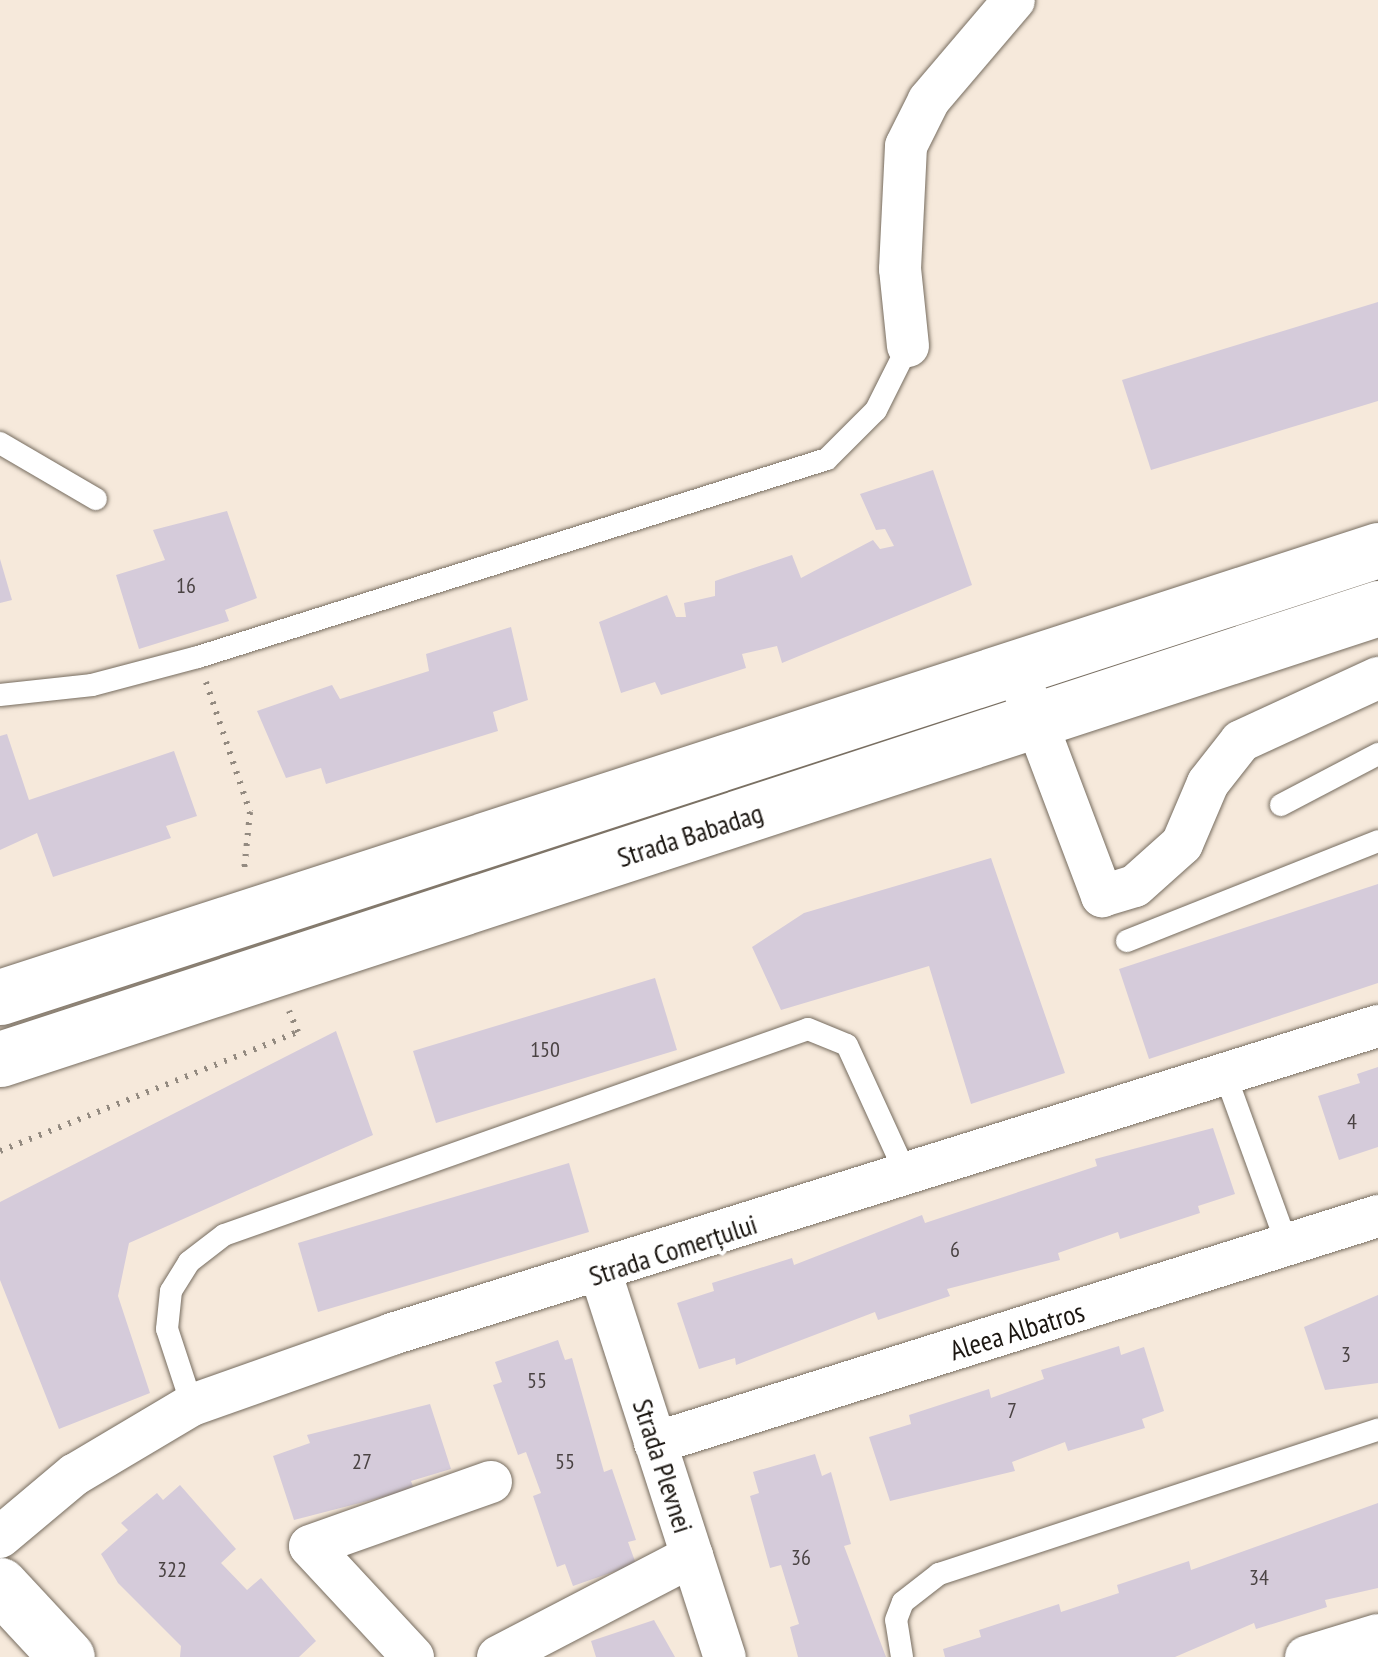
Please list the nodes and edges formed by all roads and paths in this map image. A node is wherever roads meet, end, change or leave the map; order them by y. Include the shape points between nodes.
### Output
1 (1014, 0) edge
2 (908, 346) joint
3 (0, 443) edge
4 (96, 499) dead end
5 (1378, 550) edge
6 (1378, 608) edge
7 (198, 657) junction
8 (1017, 671) junction
9 (1376, 686) edge
10 (0, 695) edge
11 (1035, 723) junction
12 (1378, 754) edge
13 (1281, 806) dead end
14 (1378, 841) edge
15 (256, 920) junction
16 (1127, 940) dead end
17 (273, 971) junction
18 (0, 997) edge
19 (1378, 1026) edge
20 (0, 1059) edge
21 (1226, 1074) junction
22 (0, 1151) edge
23 (906, 1174) junction
24 (1378, 1216) edge
25 (1288, 1247) junction
26 (600, 1274) junction
27 (192, 1404) junction
28 (1378, 1430) edge
29 (655, 1443) junction
30 (491, 1482) dead end
31 (692, 1556) junction
32 (1, 1575) edge
33 (1378, 1636) edge
34 (66, 1657) edge
35 (413, 1657) edge
36 (498, 1657) edge
37 (725, 1657) edge
38 (902, 1657) edge
39 (1306, 1657) edge

1 - 2 street via 928,100 906,146 900,269
2 - 7 lane via 876,410 827,459
3 - 4 lane
5 - 8 main road, Strada Babadag
6 - 11 main road, Strada Babadag
7 - 10 lane via 92,685
7 - 15 path via 250,812 244,888
8 - 11 street
8 - 15 main road, Strada Babadag
9 - 11 street via 1240,742 1208,783 1182,844 1135,886 1102,896
11 - 17 main road, Strada Babadag
12 - 13 lane
14 - 16 lane
15 - 18 main road, Strada Babadag
17 - 20 main road, Strada Babadag
17 - 22 path via 298,1032
19 - 21 street, Strada Comerțului
21 - 23 street, Strada Comerțului
21 - 25 lane
23 - 26 street, Strada Comerțului
23 - 27 lane via 847,1045 808,1028 224,1235 189,1262 170,1291 167,1329
24 - 25 street, Aleea Albatros
25 - 29 street, Aleea Albatros
26 - 27 street, Strada Comerțului via 392,1334
26 - 29 street, Strada Plevnei
27 - 32 street, Strada Comerțului via 74,1475
28 - 38 lane via 940,1574 903,1602 896,1620
29 - 31 street, Strada Plevnei
30 - 35 street via 310,1546
31 - 36 street
31 - 37 street, Strada Plevnei
32 - 34 main road
33 - 39 street

